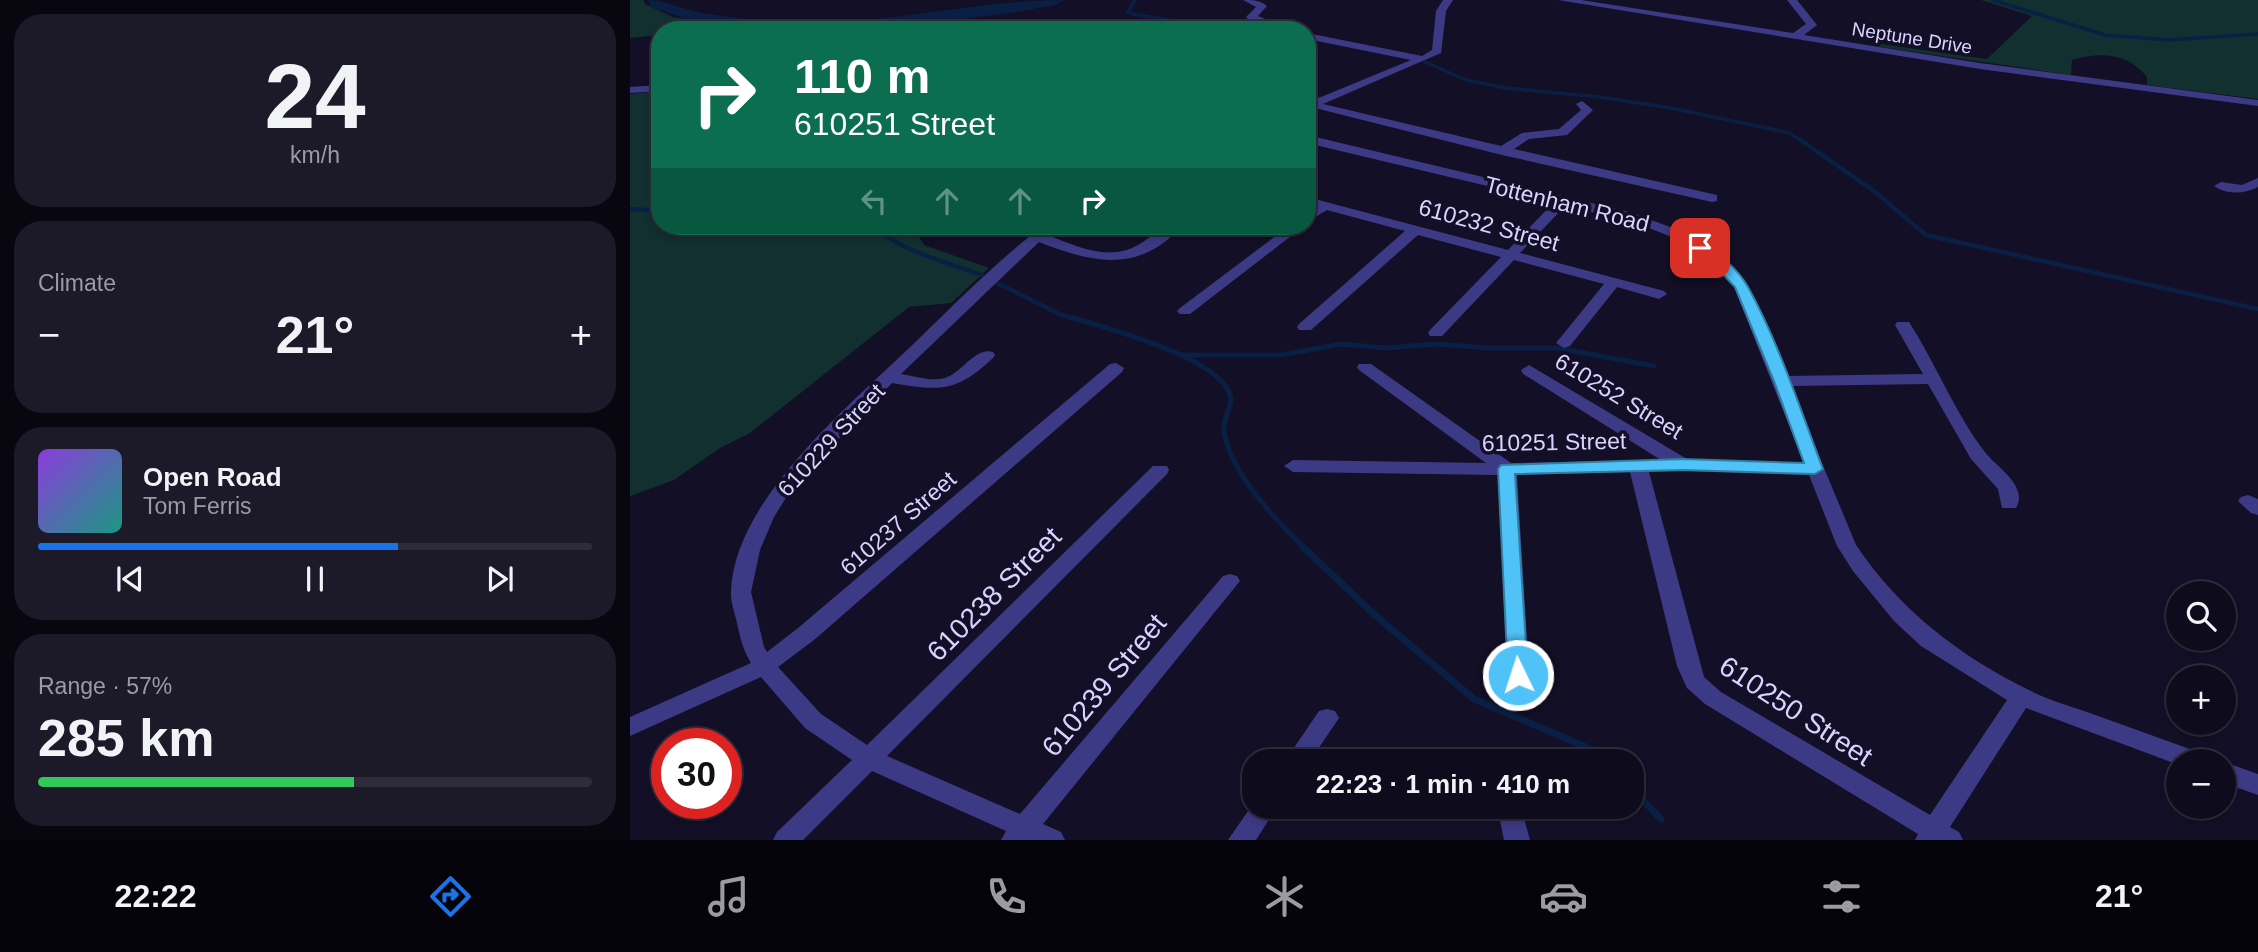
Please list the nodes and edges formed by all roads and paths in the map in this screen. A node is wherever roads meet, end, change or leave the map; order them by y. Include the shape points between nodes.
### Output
1 (1248, 0) edge
2 (1448, 0) edge
3 (1563, 0) edge
4 (1792, 0) edge
5 (1260, 21) edge
6 (1794, 37) junction
7 (1316, 38) edge
8 (1423, 60) junction
9 (651, 89) edge
10 (630, 90) edge
11 (1316, 102) edge
12 (1316, 103) edge
13 (2258, 103) edge
14 (1582, 104) dead end
15 (1316, 141) edge
16 (1502, 151) junction
17 (2258, 182) edge
18 (2221, 186) dead end
19 (1712, 198) dead end
20 (1562, 201) junction
21 (1316, 203) edge
22 (1324, 205) junction
23 (1316, 211) edge
24 (1416, 229) junction
25 (1040, 235) edge
26 (1053, 235) edge
27 (1161, 235) edge
28 (1285, 235) edge
29 (1511, 254) junction
30 (1613, 282) junction
31 (1659, 295) dead end
32 (1185, 311) dead end
33 (1903, 325) dead end
34 (1305, 327) dead end
35 (1436, 333) dead end
36 (1564, 343) dead end
37 (987, 355) dead end
38 (1365, 367) dead end
39 (1116, 368) dead end
40 (1529, 370) dead end
41 (888, 377) junction
42 (1933, 379) junction
43 (1782, 381) junction
44 (1683, 464) junction
45 (1638, 465) junction
46 (1293, 466) dead end
47 (1507, 469) junction
48 (1815, 469) junction
49 (1160, 470) dead end
50 (2009, 504) dead end
51 (1230, 581) dead end
52 (764, 666) junction
53 (1518, 675) dead end
54 (2021, 697) junction
55 (1327, 718) dead end
56 (630, 727) edge
57 (1305, 749) edge
58 (2166, 751) edge
59 (869, 758) junction
60 (2236, 777) edge
61 (2258, 785) edge
62 (1256, 819) edge
63 (1513, 819) edge
64 (1019, 834) edge
65 (1937, 837) edge
66 (786, 840) edge
67 (1052, 840) edge
68 (1241, 840) edge
69 (1517, 840) edge

1 - 5 street via 1262,6 1251,18
2 - 8 street via 1440,11 1437,51
3 - 6 street, Neptune Drive
4 - 6 street via 1812,25
6 - 13 street, Neptune Drive
7 - 8 street
8 - 11 street
9 - 10 street
12 - 16 street via 1328,110
14 - 16 street via 1587,110 1563,132 1526,136
15 - 20 street, Tottenham Road
16 - 19 street
17 - 18 street via 2244,189
20 - 29 street
20 - 43 street, Tottenham Road via 1654,225 1717,260 1741,286
21 - 22 street, 610232 Street
22 - 23 street
22 - 24 street, 610232 Street
24 - 29 street, 610232 Street
24 - 34 street
25 - 41 street, 610229 Street
26 - 27 street via 1103,257 1131,254
28 - 32 street
29 - 30 street, 610232 Street
29 - 35 street
30 - 31 street, 610232 Street
30 - 36 street
33 - 42 street
37 - 41 street via 962,379 947,384
38 - 47 street
39 - 52 street, 610237 Street via 1070,417
40 - 44 street, 610252 Street
41 - 52 street, 610229 Street via 785,484 764,517 750,550 741,592 753,648
42 - 43 street
42 - 50 street via 1977,455 2007,487
43 - 48 street, Tottenham Road
44 - 45 street, 610251 Street
44 - 48 street, 610251 Street
45 - 47 street, 610251 Street
45 - 65 street, 610250 Street via 1695,682 1750,722
46 - 47 street, 610251 Street
47 - 53 street
48 - 54 street, Tottenham Road via 1847,546 1902,616 1929,640
49 - 59 street, 610238 Street
51 - 64 street, 610239 Street
52 - 56 street, 610237 Street
52 - 59 street, 610229 Street via 813,721
54 - 58 street, Tottenham Road
54 - 65 street
55 - 57 street
59 - 64 street, 610229 Street
59 - 66 street, 610238 Street
60 - 61 street
62 - 68 street
63 - 69 street
64 - 67 street, 610229 Street

